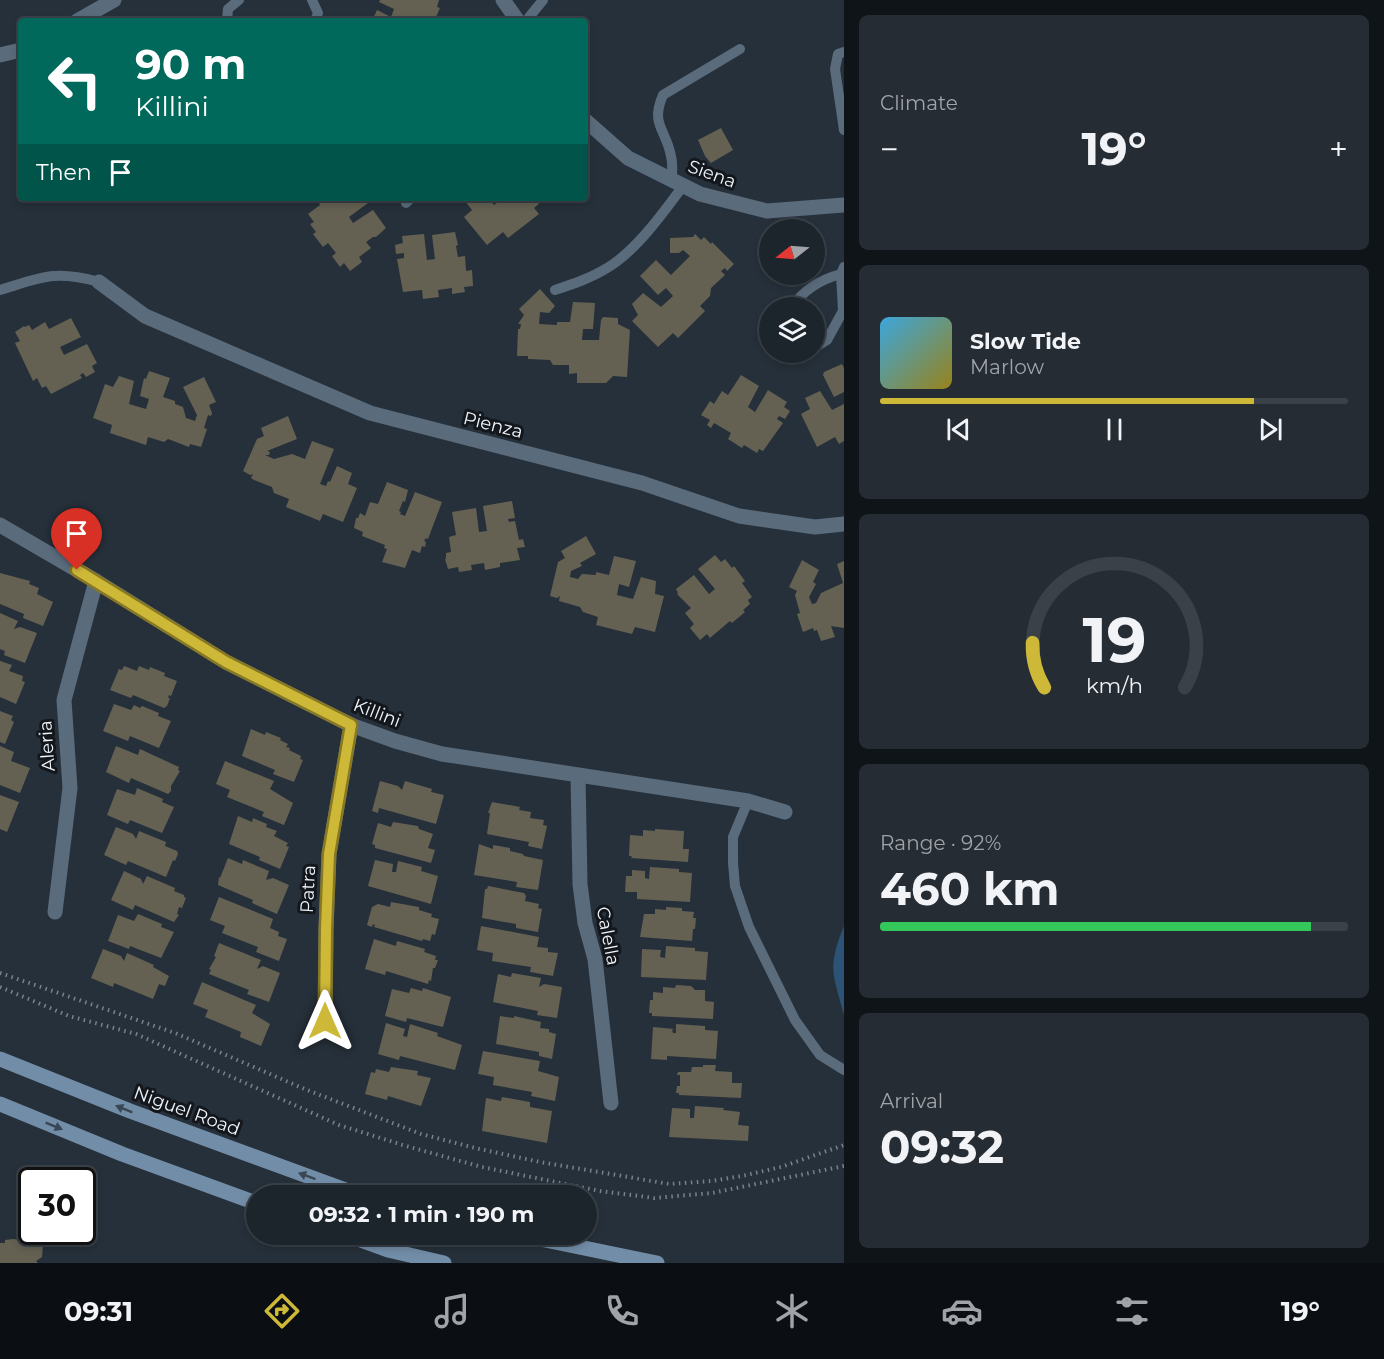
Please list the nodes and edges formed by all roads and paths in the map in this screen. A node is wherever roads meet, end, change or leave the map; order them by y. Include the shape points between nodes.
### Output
1 (114, 0) edge
2 (239, 0) edge
3 (312, 0) edge
4 (504, 0) edge
5 (543, 0) edge
6 (82, 18) edge
7 (227, 18) edge
8 (316, 18) edge
9 (517, 18) edge
10 (528, 18) edge
11 (740, 49) dead end
12 (18, 52) edge
13 (844, 52) edge
14 (0, 56) edge
15 (588, 123) edge
16 (844, 130) edge
17 (678, 183) junction
18 (844, 205) edge
19 (843, 271) edge
20 (99, 282) joint
21 (555, 290) dead end
22 (0, 291) edge
23 (798, 297) edge
24 (825, 341) edge
25 (844, 524) edge
26 (0, 525) edge
27 (96, 581) junction
28 (351, 725) junction
29 (578, 776) junction
30 (748, 801) junction
31 (785, 812) dead end
32 (54, 912) dead end
33 (0, 973) edge
34 (0, 987) edge
35 (325, 1021) dead end
36 (0, 1059) edge
37 (844, 1070) edge
38 (611, 1103) dead end
39 (0, 1104) edge
40 (844, 1145) edge
41 (844, 1166) edge
42 (332, 1185) edge
43 (246, 1199) edge
44 (372, 1245) edge
45 (569, 1245) edge
46 (444, 1263) edge
47 (657, 1263) edge

1 - 6 street
2 - 7 lane via 228,9
3 - 8 lane
4 - 9 street
5 - 10 lane
11 - 17 lane via 663,95 657,109 659,123
12 - 14 street
13 - 16 lane via 838,54 835,69
15 - 17 street, Siena via 628,158
17 - 18 street, Siena via 700,194 767,211
17 - 21 lane via 659,218 609,267
19 - 23 lane
19 - 24 lane via 843,311
20 - 22 lane via 73,275 47,275
20 - 25 street, Pienza via 145,316 370,413 642,483 739,516 815,527
26 - 27 street, Killini
27 - 28 street, Killini via 226,662
27 - 32 street, Aleria via 64,700 70,788
28 - 29 street, Killini via 442,754
28 - 35 street, Patra via 329,854
29 - 30 street, Killini
29 - 38 street, Calella via 580,884 595,959
30 - 31 street, Killini
30 - 37 lane via 733,837 733,863 735,886 749,927 795,1020 820,1055
33 - 40 path via 175,1033 421,1134 540,1162 669,1184 742,1176
34 - 41 path via 69,1016 136,1034 339,1125 514,1173 654,1198 712,1193
42 -> 36 main road, Niguel Road
39 -> 43 main road
44 - 46 main road
45 - 47 main road

